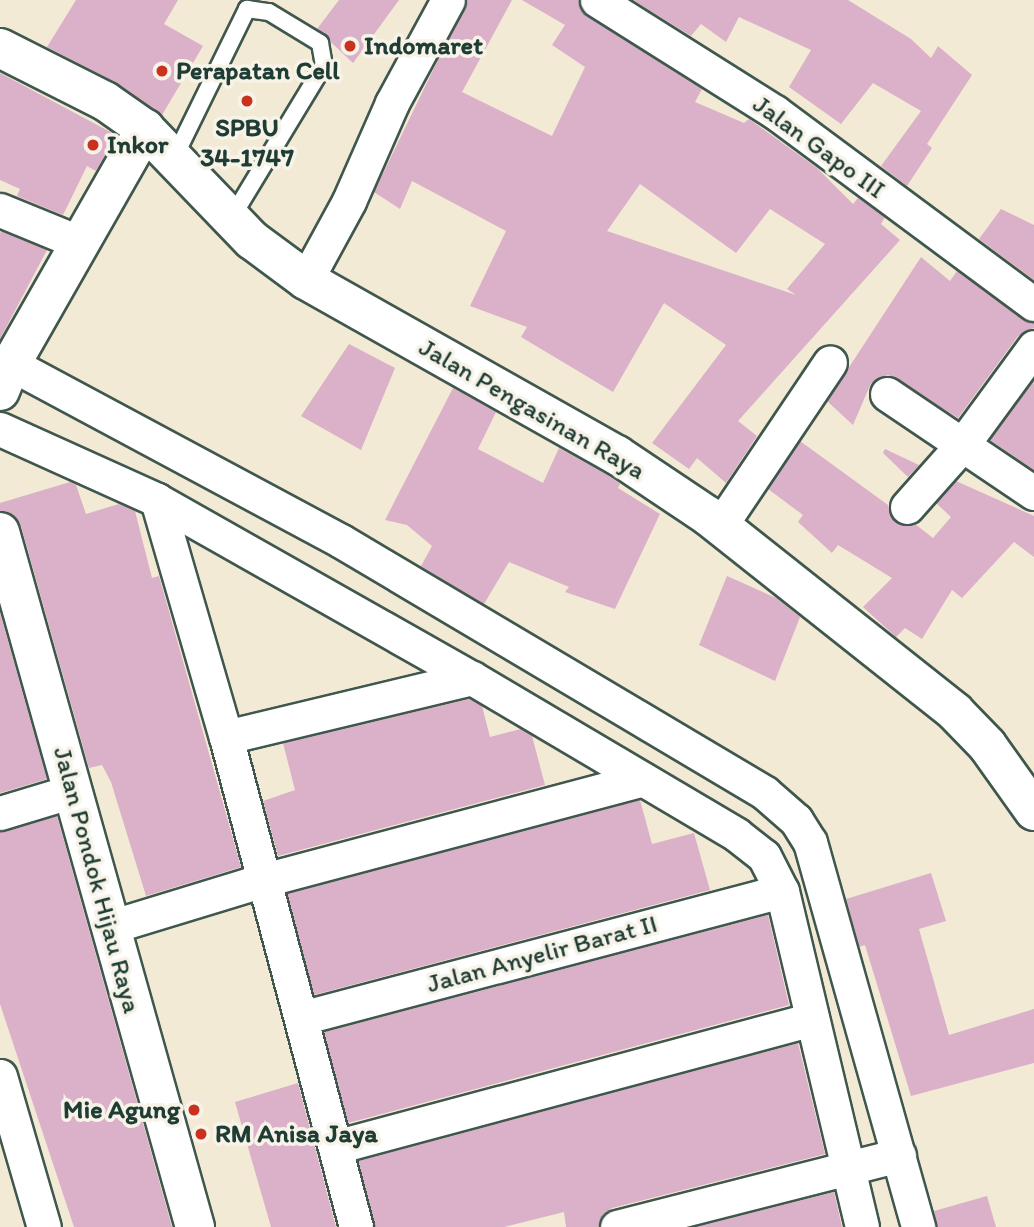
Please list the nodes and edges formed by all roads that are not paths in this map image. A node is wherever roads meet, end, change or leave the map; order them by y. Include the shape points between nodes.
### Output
1 (448, 0) edge
2 (597, 0) edge
3 (0, 48) edge
4 (145, 129) junction
5 (175, 156) junction
6 (0, 210) edge
7 (232, 217) junction
8 (78, 242) junction
9 (306, 280) junction
10 (1034, 304) edge
11 (1034, 347) edge
12 (830, 362) dead end
13 (5, 378) edge
14 (887, 394) dead end
15 (0, 429) edge
16 (963, 444) junction
17 (1034, 493) edge
18 (157, 500) junction
19 (907, 507) dead end
20 (720, 526) junction
21 (0, 532) edge
22 (472, 678) junction
23 (226, 737) junction
24 (643, 779) junction
25 (73, 791) junction
26 (1034, 811) edge
27 (0, 813) edge
28 (264, 880) junction
29 (782, 891) junction
30 (110, 927) junction
31 (301, 1018) junction
32 (812, 1019) junction
33 (3, 1095) edge
34 (335, 1147) junction
35 (899, 1155) junction
36 (846, 1170) junction
37 (44, 1227) edge
38 (195, 1227) edge
39 (356, 1227) edge
40 (617, 1227) edge
41 (862, 1227) edge
42 (918, 1227) edge

1 - 9 street
2 - 10 street, Jalan Gapo III via 775,111
3 - 4 street, Jalan Pengasinan Raya via 105,101
4 - 5 street, Jalan Pengasinan Raya
4 - 8 street
5 - 7 street, Jalan Pengasinan Raya
5 - 7 lane via 247,9 269,12 320,43 324,65
6 - 8 street
7 - 9 street, Jalan Pengasinan Raya via 252,240
8 - 13 street
9 - 20 street, Jalan Pengasinan Raya via 617,455
11 - 16 street
12 - 20 street
13 - 35 street via 341,541 765,793 796,820 810,842
14 - 16 street
15 - 18 street
16 - 17 street
16 - 19 street
18 - 22 street
18 - 23 street
20 - 26 street, Jalan Pengasinan Raya via 955,712 987,745
21 - 25 street, Jalan Pondok Hijau Raya
22 - 23 street
22 - 24 street
23 - 28 street
24 - 28 street
24 - 29 street via 764,856
25 - 27 street
25 - 30 street, Jalan Pondok Hijau Raya
28 - 30 street
28 - 31 street
29 - 31 street, Jalan Anyelir Barat II
29 - 32 street
30 - 38 street, Jalan Pondok Hijau Raya
31 - 34 street
32 - 34 street
32 - 36 street
33 - 37 street
34 - 39 street
35 - 36 street
35 - 42 street
36 - 40 street
36 - 41 street

